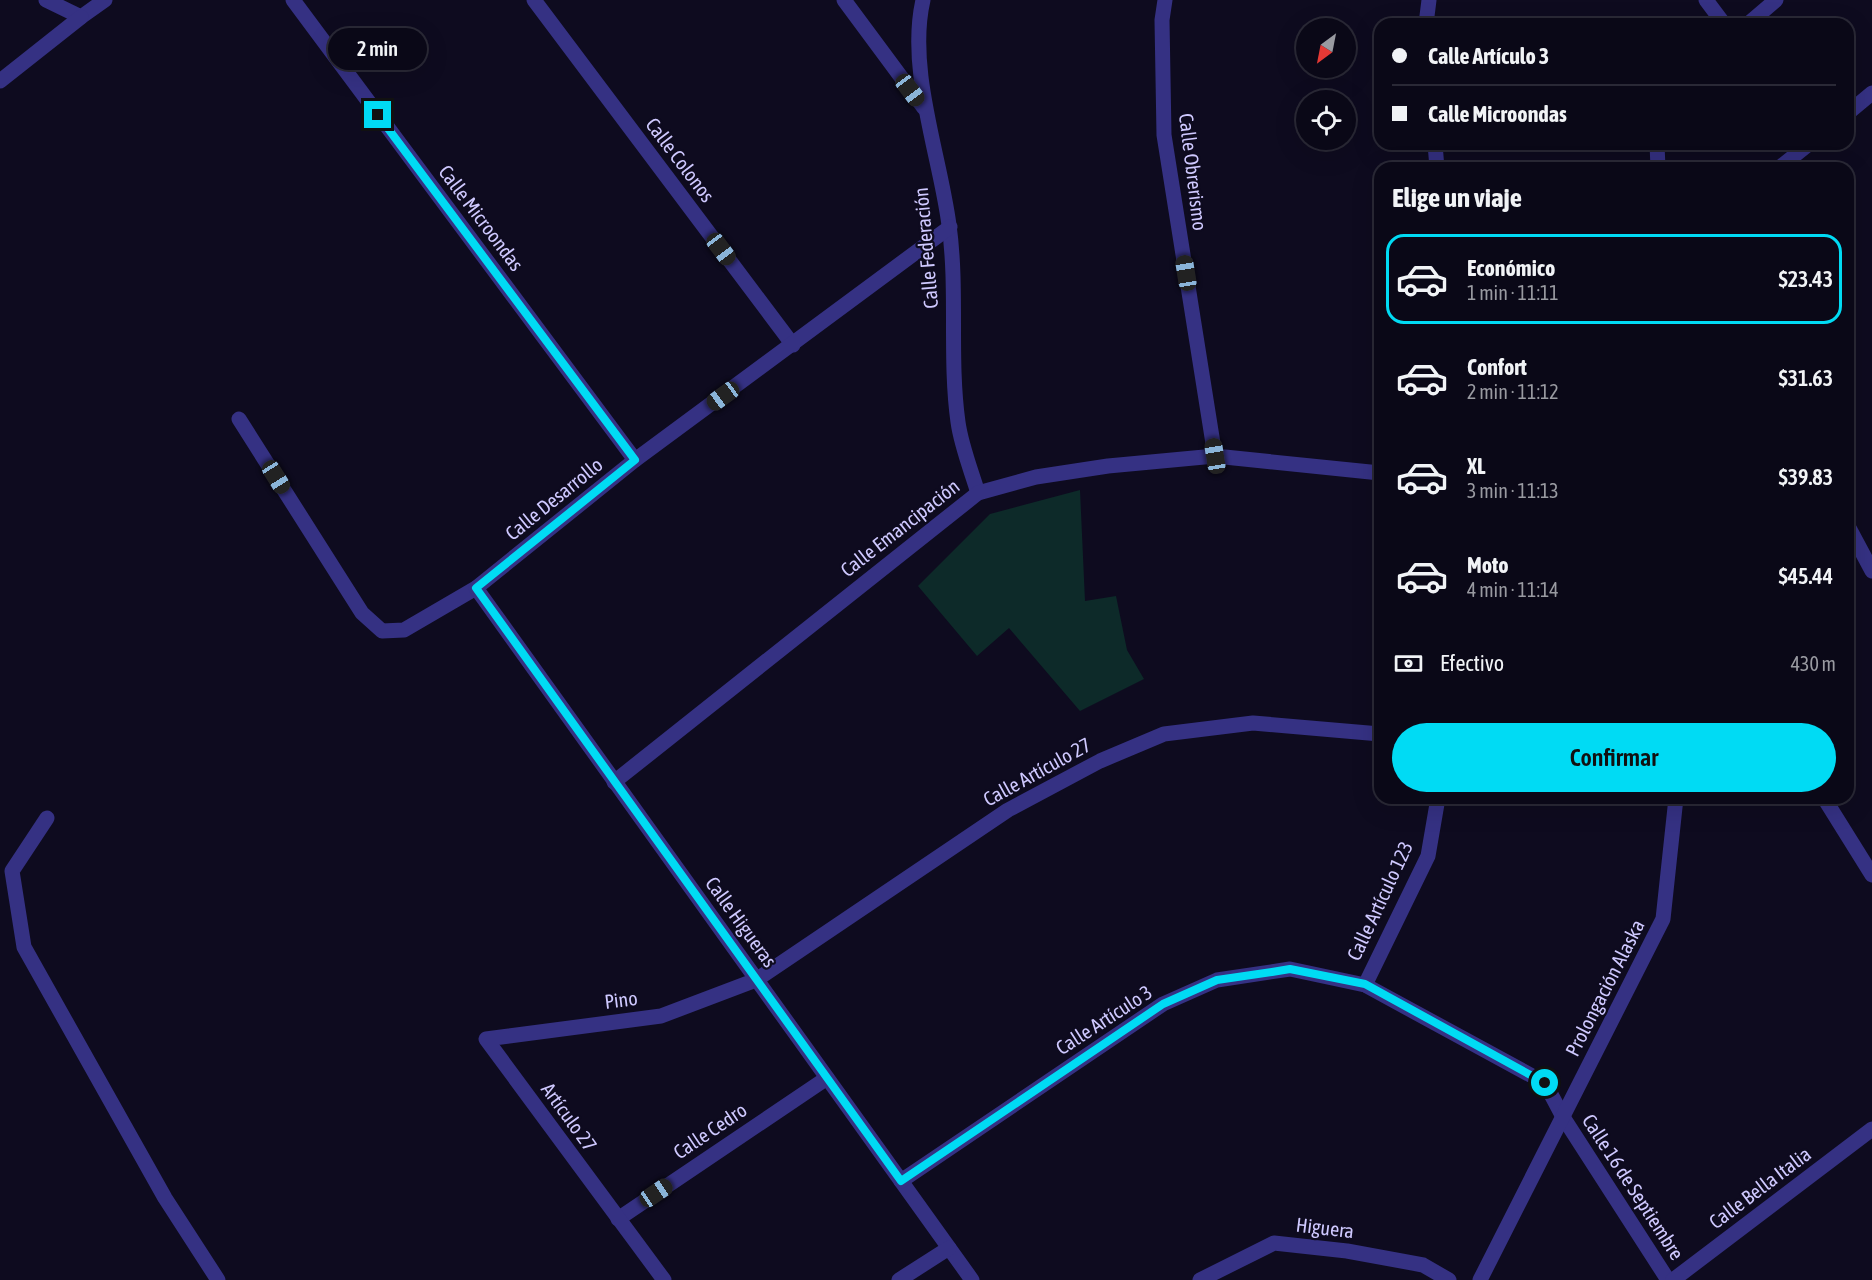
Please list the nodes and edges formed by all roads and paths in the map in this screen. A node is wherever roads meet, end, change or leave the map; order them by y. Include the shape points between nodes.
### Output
1 (46, 0) edge
2 (105, 0) edge
3 (293, 0) edge
4 (534, 0) edge
5 (844, 0) edge
6 (923, 0) edge
7 (1165, 0) edge
8 (1429, 0) edge
9 (1706, 0) edge
10 (1776, 0) edge
11 (81, 17) junction
12 (1427, 18) edge
13 (1720, 18) edge
14 (1755, 18) edge
15 (0, 81) edge
16 (1872, 93) edge
17 (1854, 107) edge
18 (924, 108) junction
19 (1802, 150) edge
20 (1786, 162) edge
21 (950, 227) junction
22 (793, 345) junction
23 (239, 419) dead end
24 (1215, 456) junction
25 (635, 460) junction
26 (1374, 472) edge
27 (978, 492) junction
28 (1854, 537) edge
29 (1872, 571) edge
30 (476, 588) junction
31 (1374, 733) edge
32 (614, 782) junction
33 (1437, 804) edge
34 (1675, 804) edge
35 (1828, 804) edge
36 (47, 818) dead end
37 (1872, 875) edge
38 (756, 980) junction
39 (1365, 984) junction
40 (486, 1039) joint
41 (827, 1078) junction
42 (1563, 1117) junction
43 (1872, 1129) edge
44 (901, 1181) junction
45 (618, 1219) junction
46 (949, 1248) junction
47 (218, 1280) edge
48 (664, 1280) edge
49 (899, 1280) edge
50 (972, 1280) edge
51 (1200, 1280) edge
52 (1449, 1280) edge
53 (1480, 1280) edge
54 (1668, 1280) edge
55 (1673, 1280) edge

1 - 11 street
2 - 11 street
3 - 25 street, Calle Microondas
4 - 22 street, Calle Colonos
5 - 18 street
6 - 18 street, Calle Federación via 918,20
7 - 24 street, Calle Obrerismo via 1164,135
8 - 12 street
9 - 13 street
10 - 14 street
11 - 15 street
16 - 17 street
18 - 21 street, Calle Federación via 936,145
19 - 20 street
21 - 22 street, Calle Desarrollo
21 - 27 street, Calle Federación via 958,423
22 - 25 street, Calle Desarrollo
23 - 30 street, Calle Desarrollo via 362,613 382,631 404,630
24 - 26 street, Calle Emancipación
24 - 27 street, Calle Emancipación via 1108,466 1036,477
25 - 30 street, Calle Desarrollo
27 - 32 street, Calle Emancipación
28 - 29 street
30 - 32 street, Calle Higueras
31 - 38 street, Calle Artículo 27 via 1253,723 1164,734 1100,761 1008,810
32 - 38 street, Calle Higueras
33 - 39 street, Calle Artículo 123 via 1428,856
34 - 42 street, Prolongación Alaska via 1663,919
35 - 37 street
36 - 47 street via 12,871 24,947 165,1198
38 - 40 street, Pino via 661,1016
38 - 41 street, Calle Higueras
39 - 42 street, Calle Artículo 3 via 1545,1083
39 - 44 street, Calle Artículo 3 via 1290,969 1217,980 1163,1004
40 - 45 street, Artículo 27
41 - 44 street, Calle Higueras
41 - 45 street, Calle Cedro
42 - 53 street, Prolongación Alaska
42 - 54 street, Calle 16 de Septiembre
43 - 55 street, Calle Bella Italia
44 - 46 street, Calle Higueras
45 - 48 street, Artículo 27
46 - 49 street
46 - 50 street, Calle Higueras
51 - 52 street, Higuera via 1274,1243 1424,1265

